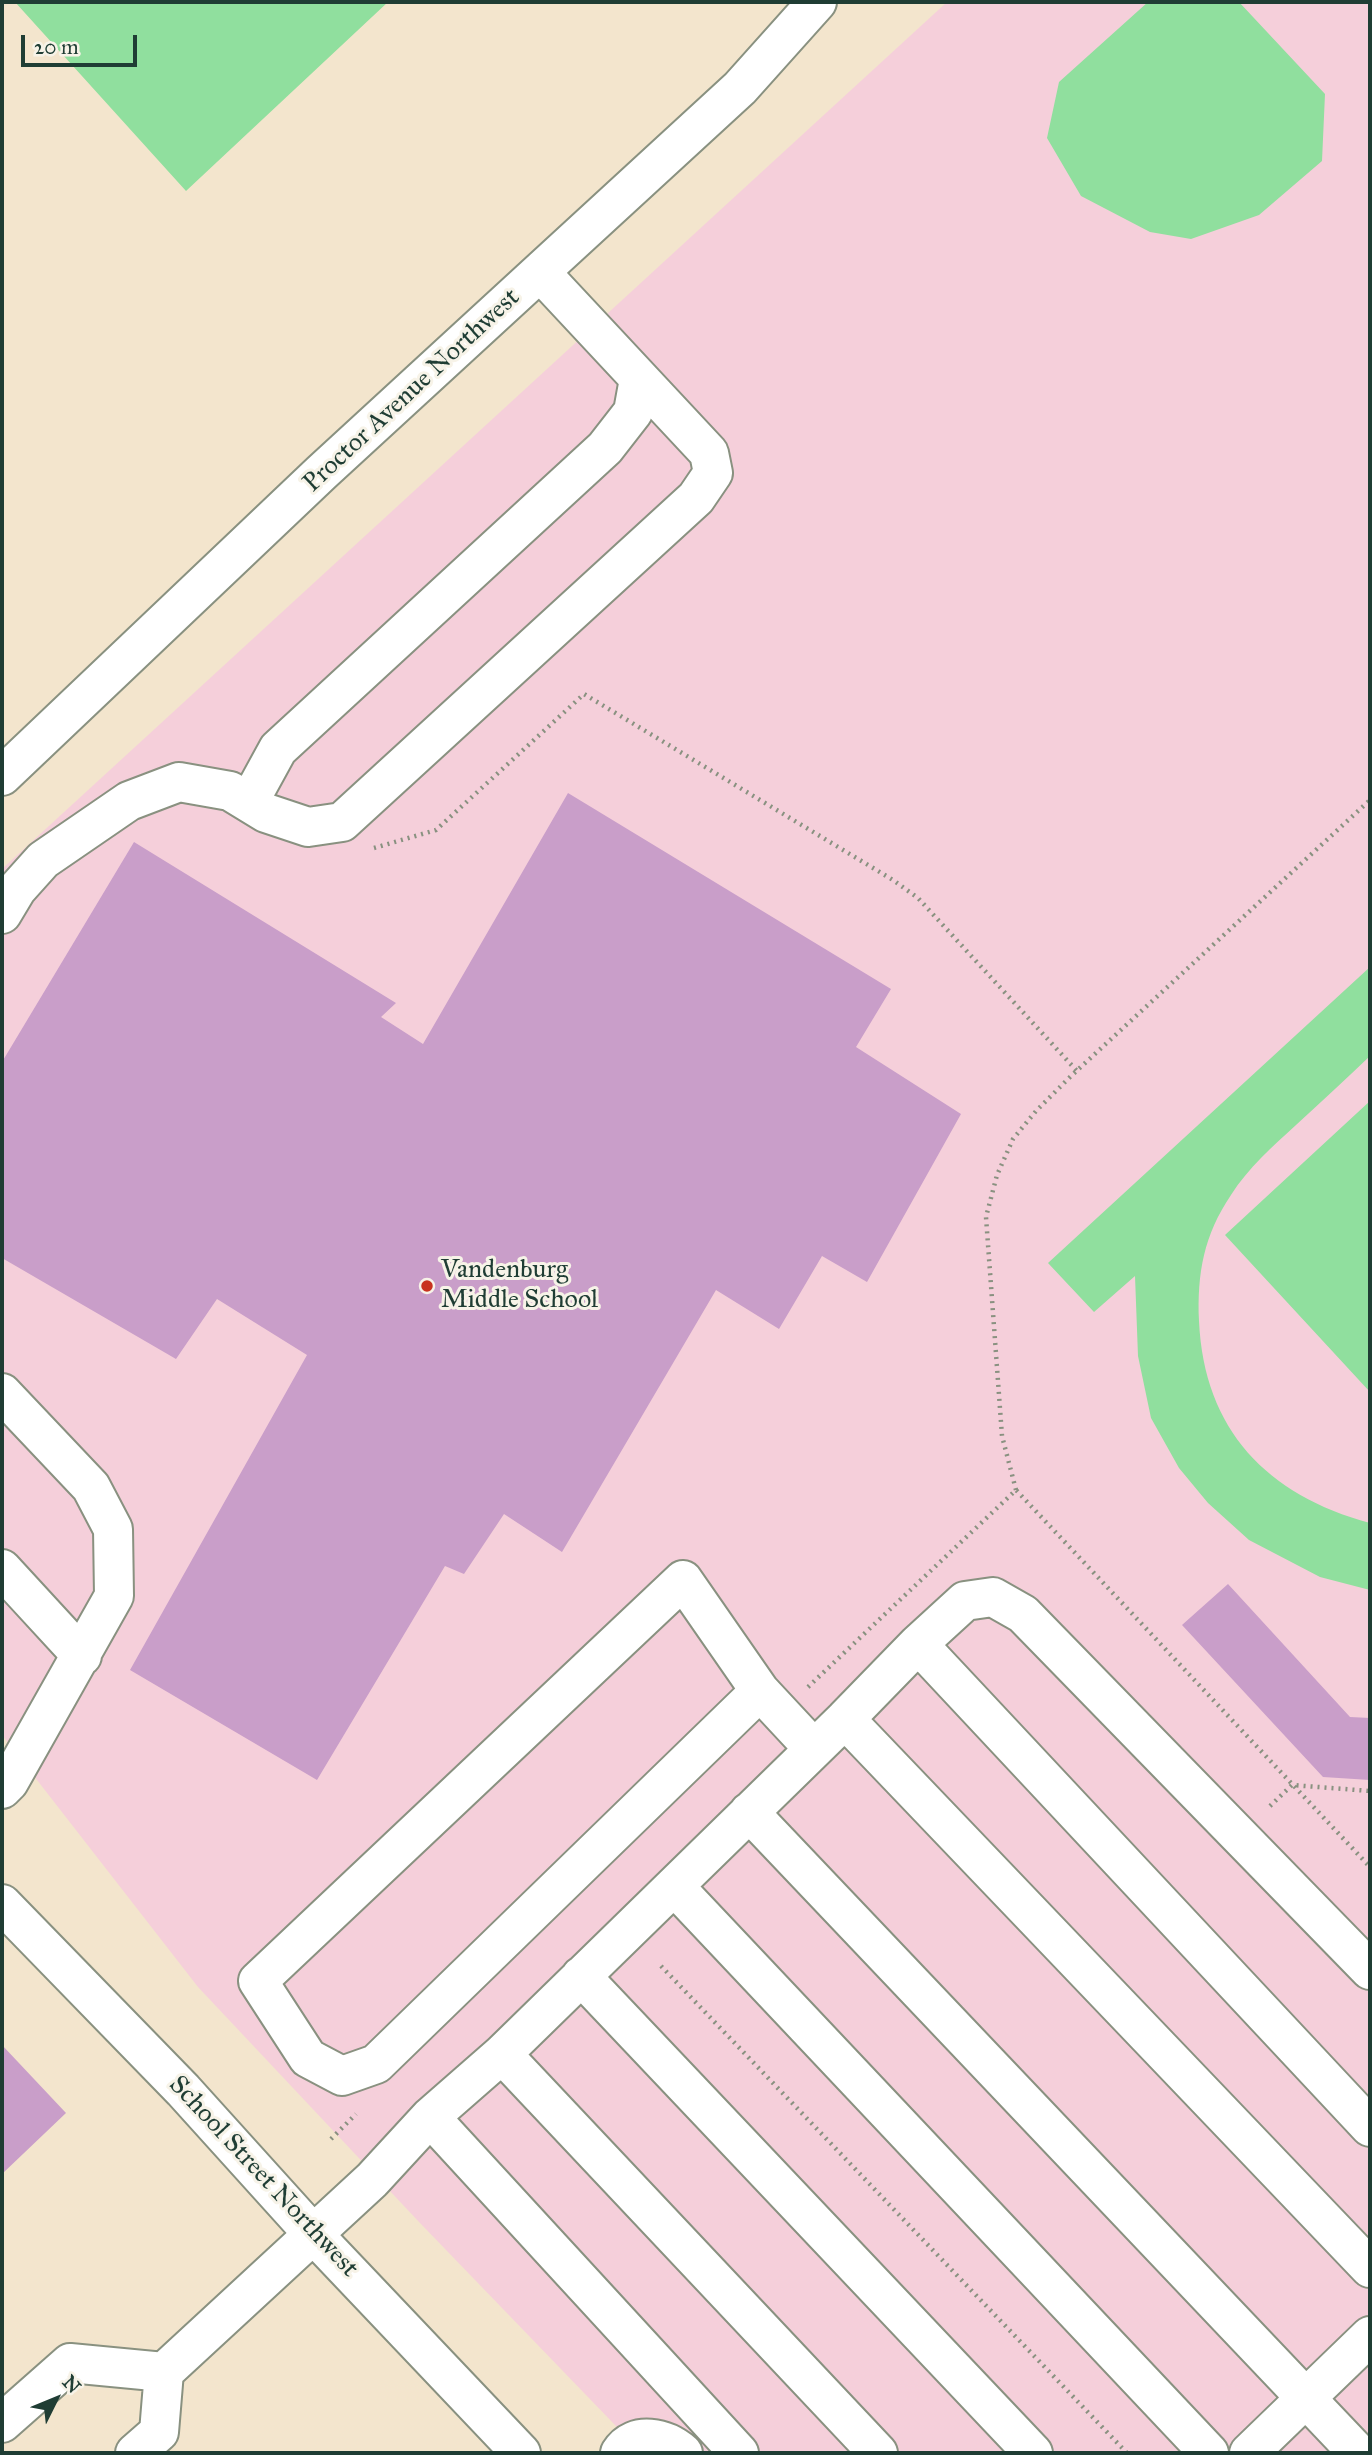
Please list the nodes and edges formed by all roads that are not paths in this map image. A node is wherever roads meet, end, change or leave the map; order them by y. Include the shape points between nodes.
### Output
1 (817, 2) edge
2 (541, 272) junction
3 (639, 379) junction
4 (2, 776) edge
5 (249, 802) junction
6 (2, 914) edge
7 (2, 1393) edge
8 (2, 1569) edge
9 (918, 1644) junction
10 (82, 1656) junction
11 (760, 1691) junction
12 (845, 1718) junction
13 (814, 1749) junction
14 (2, 1789) edge
15 (749, 1812) junction
16 (674, 1886) junction
17 (2, 1904) edge
18 (1370, 1970) edge
19 (581, 1976) junction
20 (502, 2054) junction
21 (430, 2117) junction
22 (1370, 2127) edge
23 (314, 2235) junction
24 (1370, 2269) edge
25 (1370, 2336) edge
26 (164, 2372) junction
27 (1306, 2399) junction
28 (2, 2423) edge
29 (135, 2453) edge
30 (522, 2453) edge
31 (620, 2453) edge
32 (683, 2453) edge
33 (739, 2453) edge
34 (878, 2453) edge
35 (1033, 2453) edge
36 (1209, 2453) edge
37 (1249, 2453) edge
38 (1358, 2453) edge

1 - 2 street, Proctor Avenue Northwest via 740,88
2 - 3 street
2 - 4 street, Proctor Avenue Northwest
3 - 5 street via 633,412 605,448 278,749
3 - 5 street via 709,453 713,473 696,498 342,822 308,827
5 - 6 street via 230,791 179,782 130,801 43,860
7 - 10 street via 91,1487 113,1529 114,1596
8 - 10 street
9 - 12 street
9 - 18 street via 965,1601 993,1597 1023,1614
9 - 22 street
10 - 14 street
11 - 11 street via 683,1580 258,1981 308,2059 342,2076 376,2064
11 - 13 street
12 - 13 street
12 - 24 street
13 - 15 street
15 - 16 street
15 - 27 street
16 - 19 street
16 - 36 street
17 - 23 street, School Street Northwest via 183,2090
19 - 20 street
19 - 35 street
20 - 21 street
20 - 34 street
21 - 23 street
21 - 33 street
23 - 26 street
23 - 30 street, School Street Northwest
25 - 27 street
26 - 28 street via 70,2363
26 - 29 street via 159,2432
27 - 37 street
27 - 38 street
31 - 32 street via 635,2441 651,2437

